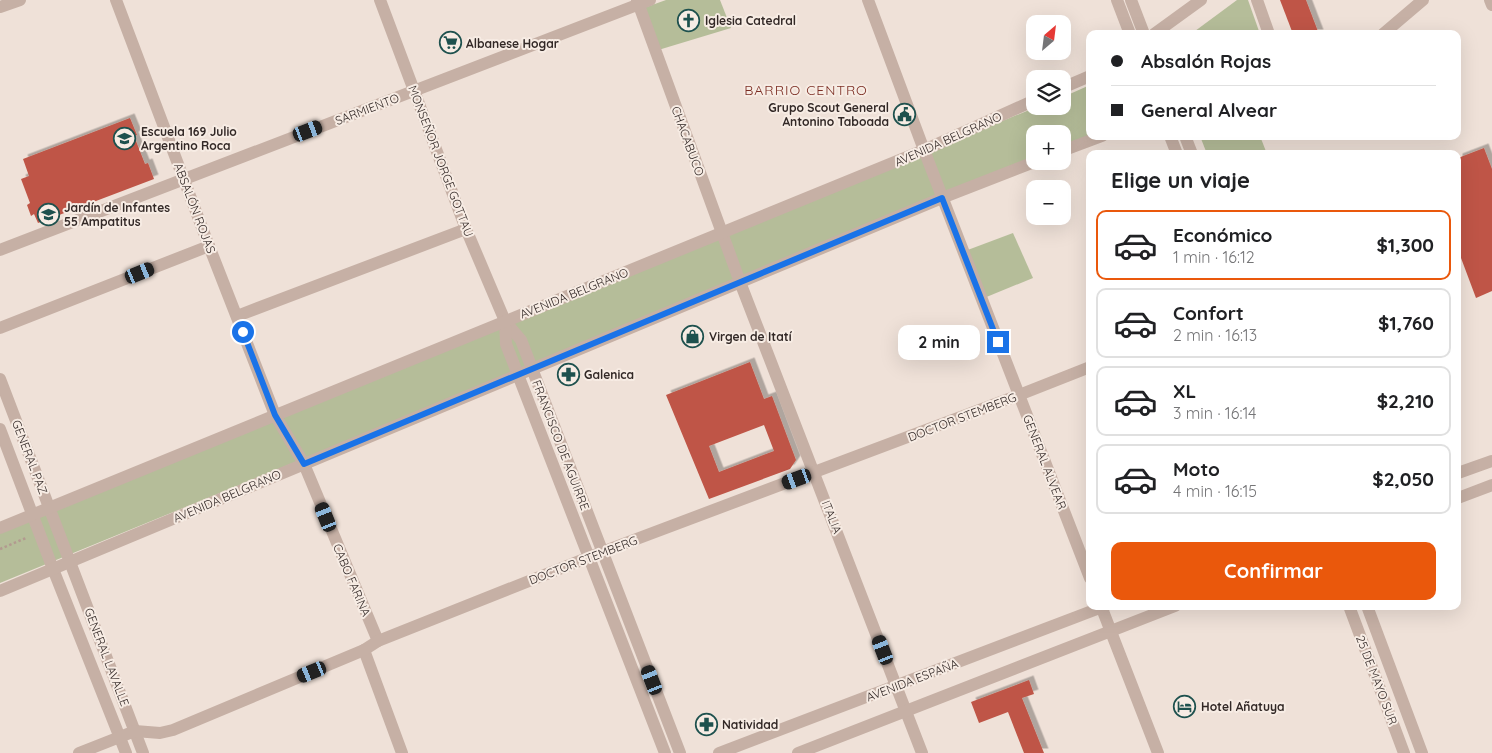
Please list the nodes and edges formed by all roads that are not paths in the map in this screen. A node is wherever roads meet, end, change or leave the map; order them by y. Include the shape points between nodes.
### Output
1 (20, 0) edge
2 (116, 0) edge
3 (380, 0) edge
4 (868, 0) edge
5 (1117, 0) edge
6 (1131, 0) edge
7 (1201, 0) edge
8 (1257, 0) edge
9 (1423, 0) edge
10 (642, 1) edge
11 (0, 8) edge
12 (1128, 30) edge
13 (1142, 30) edge
14 (1160, 30) edge
15 (1268, 30) edge
16 (1388, 30) edge
17 (1086, 78) edge
18 (1071, 84) edge
19 (415, 91) junction
20 (1026, 104) edge
21 (1092, 140) edge
22 (1071, 148) edge
23 (924, 150) junction
24 (1026, 165) edge
25 (184, 178) junction
26 (942, 198) junction
27 (466, 230) junction
28 (722, 233) junction
29 (209, 246) junction
30 (0, 250) edge
31 (740, 282) junction
32 (237, 316) junction
33 (504, 321) junction
34 (0, 328) edge
35 (532, 369) junction
36 (1086, 369) edge
37 (518, 375) junction
38 (0, 379) edge
39 (1019, 395) junction
40 (275, 415) junction
41 (0, 429) edge
42 (1492, 460) edge
43 (304, 464) junction
44 (815, 472) junction
45 (1461, 472) edge
46 (1492, 485) edge
47 (1461, 497) edge
48 (50, 507) junction
49 (33, 516) junction
50 (0, 528) edge
51 (602, 552) junction
52 (589, 557) junction
53 (71, 561) junction
54 (1086, 568) edge
55 (53, 569) junction
56 (0, 590) edge
57 (1094, 610) edge
58 (1103, 610) edge
59 (1165, 610) edge
60 (1350, 610) edge
61 (1368, 610) edge
62 (1111, 631) junction
63 (378, 640) junction
64 (364, 650) junction
65 (897, 685) junction
66 (906, 711) junction
67 (135, 731) junction
68 (120, 737) junction
69 (79, 753) edge
70 (126, 753) edge
71 (143, 753) edge
72 (402, 753) edge
73 (665, 753) edge
74 (680, 753) edge
75 (720, 753) edge
76 (798, 753) edge
77 (922, 753) edge
78 (1158, 753) edge
79 (1404, 753) edge
80 (1422, 753) edge

1 - 11 street
2 - 25 street, ABSALÓN ROJAS
3 - 19 street, MONSEÑOR JORGE GOTTAU
4 - 23 street, GENERAL ALVEAR
5 - 12 street
6 - 13 street
7 - 14 street
8 - 15 street
9 - 16 street
10 - 19 street, SARMIENTO
10 - 28 street, CHACABUCO
17 - 18 street
19 - 25 street, SARMIENTO
19 - 27 street, MONSEÑOR JORGE GOTTAU
20 - 23 street, AVENIDA BELGRANO
21 - 22 street
23 - 26 street, GENERAL ALVEAR
23 - 28 street, AVENIDA BELGRANO
24 - 26 street, AVENIDA BELGRANO
25 - 29 street, ABSALÓN ROJAS
25 - 30 street, SARMIENTO
26 - 31 street, AVENIDA BELGRANO
26 - 39 street, GENERAL ALVEAR
27 - 32 street
27 - 33 street, MONSEÑOR JORGE GOTTAU
28 - 31 street, CHACABUCO
28 - 33 street, AVENIDA BELGRANO
29 - 32 street, ABSALÓN ROJAS
29 - 34 street
31 - 35 street, AVENIDA BELGRANO
31 - 44 street, ITALIA
32 - 40 street, ABSALÓN ROJAS
33 - 35 street, FRANCISCO DE AGUIRRE via 521,340
33 - 37 street, FRANCISCO DE AGUIRRE via 506,344
33 - 40 street, AVENIDA BELGRANO
35 - 37 street, AVENIDA BELGRANO
35 - 51 street, FRANCISCO DE AGUIRRE
36 - 39 street, DOCTOR STEMBERG
37 - 43 street, AVENIDA BELGRANO
37 - 52 street, FRANCISCO DE AGUIRRE
38 - 48 street, GENERAL PAZ
39 - 44 street, DOCTOR STEMBERG
39 - 54 street, GENERAL ALVEAR
40 - 43 street, CABO FARINA
40 - 48 street, AVENIDA BELGRANO
41 - 49 street, GENERAL PAZ
42 - 45 street
43 - 53 street, AVENIDA BELGRANO
43 - 63 street, CABO FARINA
44 - 51 street, DOCTOR STEMBERG
44 - 65 street, ITALIA
46 - 47 street
48 - 49 street, AVENIDA BELGRANO
48 - 53 street, GENERAL PAZ
49 - 50 street, AVENIDA BELGRANO
49 - 55 street, GENERAL PAZ
51 - 52 street, DOCTOR STEMBERG
51 - 74 street, FRANCISCO DE AGUIRRE
52 - 63 street, DOCTOR STEMBERG
52 - 73 street, FRANCISCO DE AGUIRRE
53 - 55 street, AVENIDA BELGRANO
53 - 67 street, GENERAL LAVALLE
55 - 56 street, AVENIDA BELGRANO
55 - 68 street, GENERAL LAVALLE
57 - 65 street, AVENIDA ESPAÑA
58 - 62 street
59 - 62 street
60 - 79 street, 25 DE MAYO SUR
61 - 80 street, 25 DE MAYO SUR
62 - 66 street
62 - 78 street
63 - 64 street, DOCTOR STEMBERG
64 - 67 street, DOCTOR STEMBERG via 173,730
64 - 72 street
65 - 66 street, ITALIA
65 - 75 street, AVENIDA ESPAÑA
66 - 76 street
66 - 77 street, ITALIA
67 - 68 street, DOCTOR STEMBERG
67 - 71 street, GENERAL LAVALLE
68 - 69 street, DOCTOR STEMBERG
68 - 70 street, GENERAL LAVALLE

